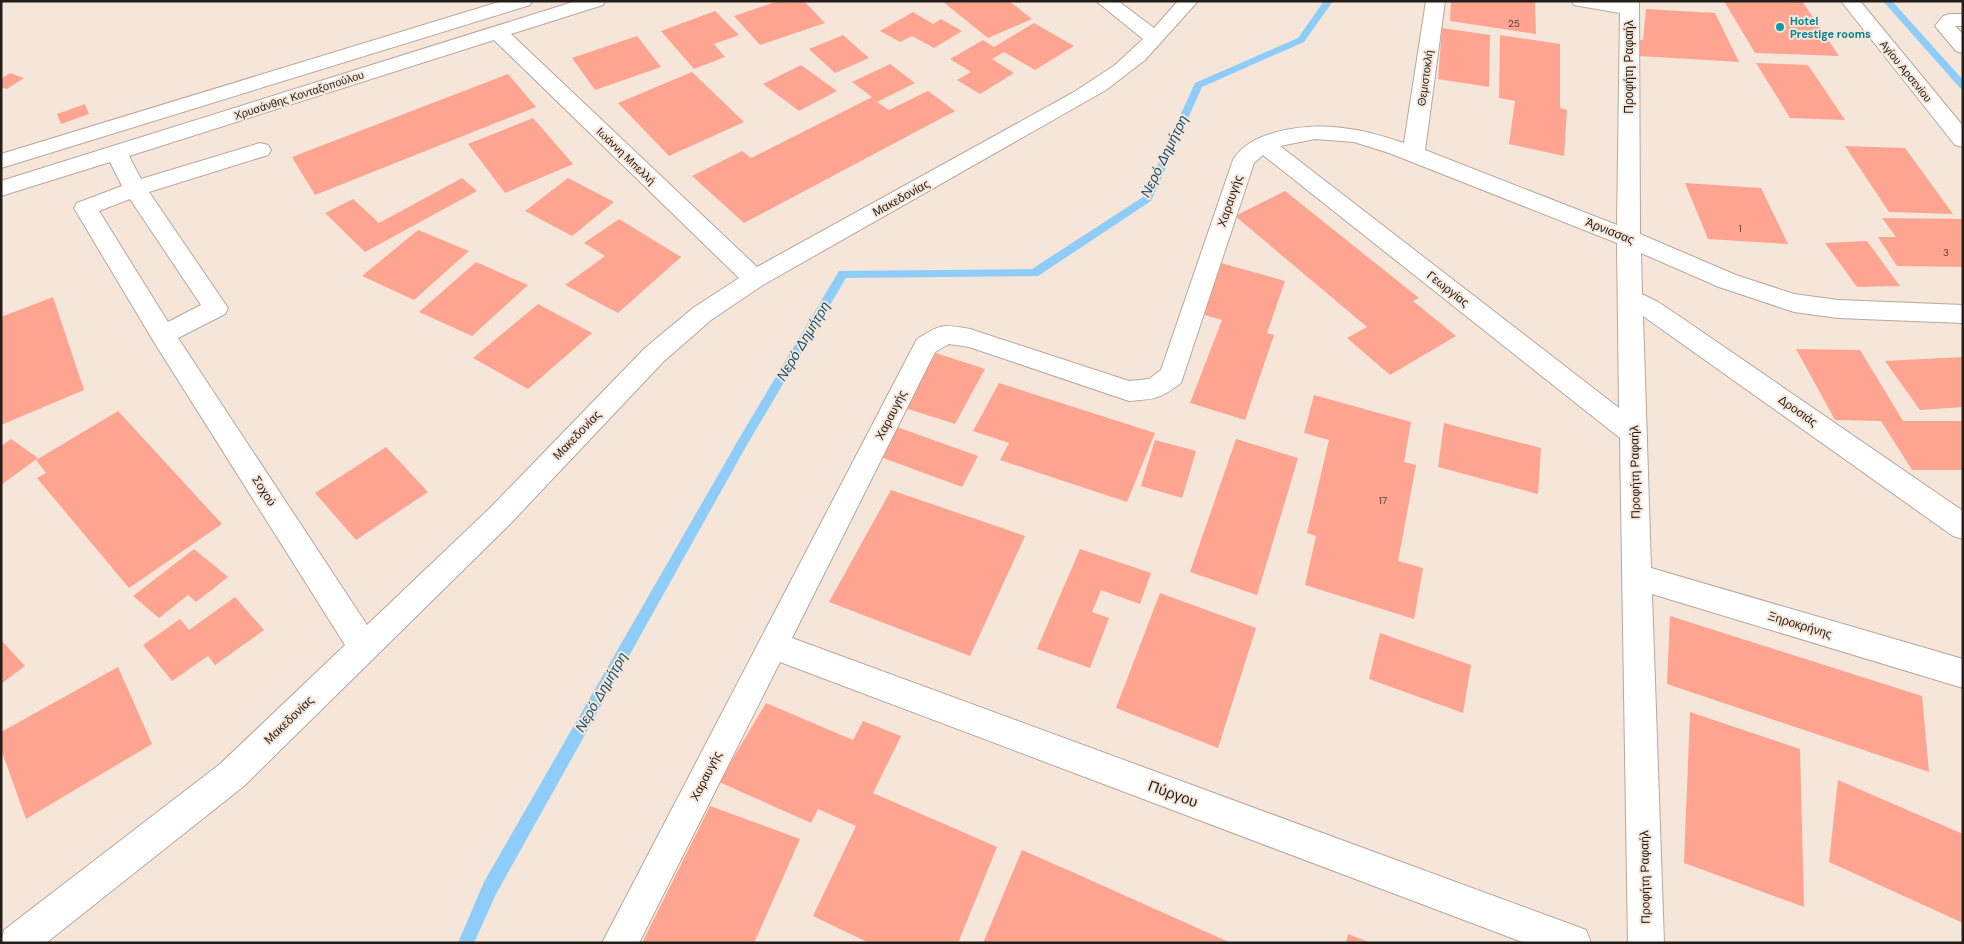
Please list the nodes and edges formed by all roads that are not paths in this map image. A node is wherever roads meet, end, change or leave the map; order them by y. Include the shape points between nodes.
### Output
1 (523, 1) edge
2 (596, 1) edge
3 (1105, 1) edge
4 (1189, 1) edge
5 (1436, 1) edge
6 (1581, 1) edge
7 (1850, 1) edge
8 (1630, 5) edge
9 (1956, 20) edge
10 (498, 32) junction
11 (1155, 38) junction
12 (1963, 48) edge
13 (1963, 140) edge
14 (1263, 144) junction
15 (260, 150) dead end
16 (116, 153) junction
17 (1413, 155) junction
18 (1, 161) edge
19 (1, 189) edge
20 (135, 189) junction
21 (1629, 239) junction
22 (755, 279) junction
23 (1630, 299) junction
24 (1963, 314) edge
25 (163, 335) junction
26 (1634, 434) junction
27 (1963, 527) edge
28 (1637, 577) junction
29 (773, 645) junction
30 (364, 647) junction
31 (1963, 674) edge
32 (17, 943) edge
33 (620, 943) edge
34 (1573, 943) edge
35 (1646, 943) edge

1 - 18 street, Χρυσάνθης Κονταξοπούλου
2 - 10 street, Χρυσάνθης Κονταξοπούλου
3 - 11 street
4 - 11 street, Μακεδονίας
5 - 17 street, Θεμιστοκλή
6 - 8 street
7 - 13 street, Αγίου Αρσενίου
8 - 21 street, Προφήτη Ραφαήλ
9 - 12 street via 1945,26
10 - 16 street, Χρυσάνθης Κονταξοπούλου
10 - 22 street, Ιωάννη Μπελλή
11 - 22 street, Μακεδονίας via 1105,82
14 - 17 street, Άρνισσας via 1291,136 1337,133 1373,140
14 - 26 street, Γεωργίας
14 - 29 street, Χαραυγής via 1244,160 1172,376 1155,390 1129,391 970,338 945,334 926,346
15 - 20 street
16 - 19 street, Χρυσάνθης Κονταξοπούλου
16 - 20 street
17 - 21 street, Άρνισσας
20 - 25 street, Σοχού via 85,208
20 - 25 street via 216,308
21 - 23 street, Προφήτη Ραφαήλ
21 - 24 street, Άρνισσας via 1739,286 1797,304 1885,312
22 - 30 street, Μακεδονίας via 702,314 654,355 500,516
23 - 26 street, Προφήτη Ραφαήλ
23 - 27 street, Δροσιάς via 1673,324
25 - 30 street, Σοχού
26 - 28 street, Προφήτη Ραφαήλ
28 - 31 street, Ξηροκρήνης
28 - 35 street, Προφήτη Ραφαήλ
29 - 33 street, Χαραυγής
29 - 34 street, Πύργου
30 - 32 street, Μακεδονίας via 232,775

